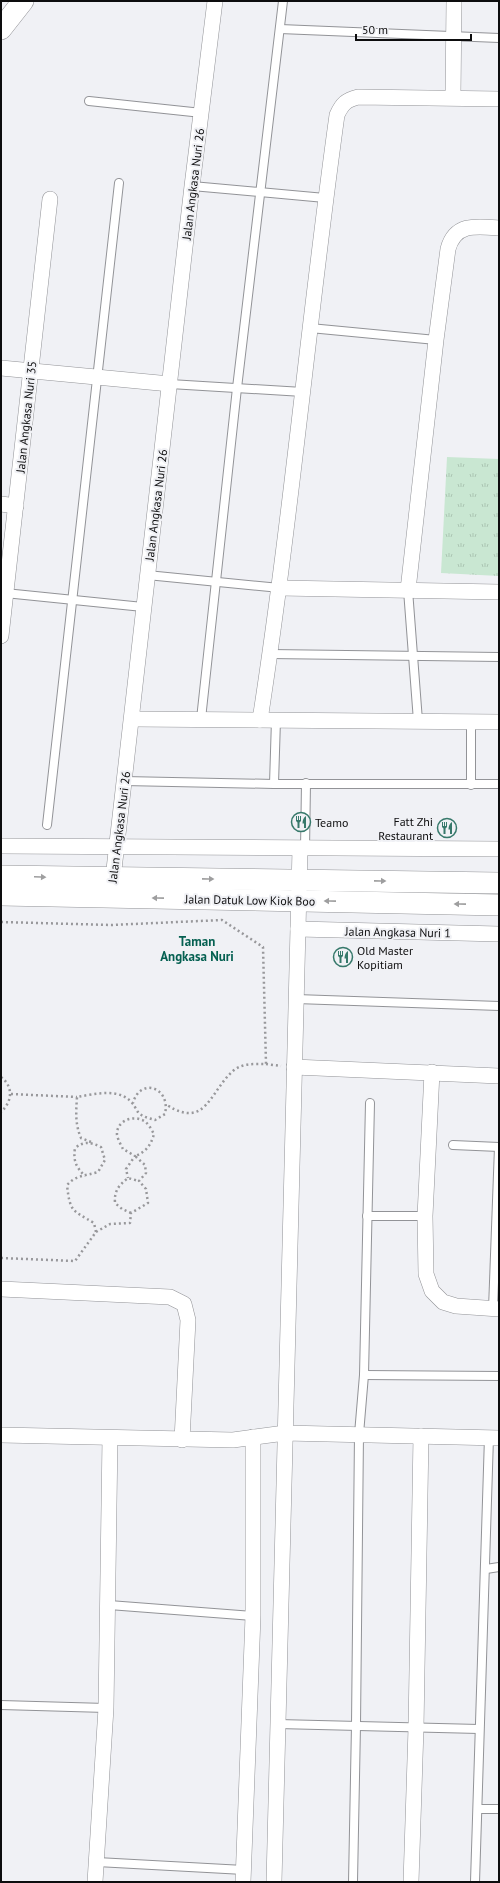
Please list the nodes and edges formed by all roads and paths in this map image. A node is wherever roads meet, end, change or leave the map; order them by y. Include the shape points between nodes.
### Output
1 (24, 1) edge
2 (215, 1) edge
3 (283, 1) edge
4 (454, 1) edge
5 (1, 28) edge
6 (280, 29) junction
7 (454, 37) junction
8 (499, 38) edge
9 (453, 97) junction
10 (499, 99) edge
11 (89, 101) dead end
12 (202, 113) junction
13 (119, 183) dead end
14 (192, 186) junction
15 (260, 192) junction
16 (325, 198) junction
17 (50, 199) dead end
18 (499, 228) edge
19 (310, 328) junction
20 (436, 340) junction
21 (1, 368) edge
22 (31, 372) junction
23 (96, 377) junction
24 (170, 384) junction
25 (237, 388) junction
26 (303, 392) junction
27 (8, 505) edge
28 (147, 575) junction
29 (214, 582) junction
30 (280, 588) junction
31 (408, 590) junction
32 (5, 592) junction
33 (499, 592) edge
34 (73, 599) junction
35 (144, 607) junction
36 (1, 636) edge
37 (270, 654) junction
38 (413, 657) junction
39 (499, 657) edge
40 (132, 719) junction
41 (201, 719) junction
42 (260, 720) junction
43 (276, 720) junction
44 (418, 721) junction
45 (471, 722) junction
46 (499, 722) edge
47 (124, 781) junction
48 (306, 783) junction
49 (274, 784) junction
50 (499, 784) edge
51 (471, 785) junction
52 (47, 825) dead end
53 (1, 846) edge
54 (116, 847) junction
55 (303, 849) junction
56 (499, 849) edge
57 (1, 876) edge
58 (299, 880) junction
59 (499, 883) edge
60 (111, 888) junction
61 (1, 895) edge
62 (298, 900) junction
63 (499, 905) edge
64 (1, 922) edge
65 (298, 930) junction
66 (499, 934) edge
67 (296, 999) junction
68 (499, 1006) edge
69 (294, 1068) junction
70 (432, 1072) junction
71 (499, 1076) edge
72 (1, 1077) edge
73 (11, 1094) junction
74 (77, 1097) junction
75 (133, 1103) junction
76 (370, 1103) dead end
77 (167, 1105) junction
78 (1, 1112) edge
79 (142, 1118) junction
80 (92, 1142) junction
81 (453, 1145) dead end
82 (499, 1147) edge
83 (135, 1156) junction
84 (85, 1176) junction
85 (128, 1178) junction
86 (139, 1181) junction
87 (131, 1213) junction
88 (367, 1216) junction
89 (426, 1216) junction
90 (96, 1232) junction
91 (1, 1258) edge
92 (1, 1289) edge
93 (496, 1309) edge
94 (364, 1375) junction
95 (499, 1376) edge
96 (285, 1433) junction
97 (359, 1434) junction
98 (1, 1435) edge
99 (421, 1436) junction
100 (254, 1437) junction
101 (110, 1438) junction
102 (494, 1438) edge
103 (182, 1440) junction
104 (499, 1567) edge
105 (486, 1569) junction
106 (109, 1605) junction
107 (253, 1616) junction
108 (1, 1705) edge
109 (106, 1708) junction
110 (278, 1724) junction
111 (356, 1725) junction
112 (416, 1728) junction
113 (479, 1729) junction
114 (478, 1809) junction
115 (499, 1809) edge
116 (97, 1862) junction
117 (243, 1876) edge
118 (96, 1882) edge
119 (274, 1882) edge
120 (353, 1882) edge
121 (411, 1882) edge
122 (475, 1882) edge

1 - 5 main road
2 - 12 street, Jalan Angkasa Nuri 26
3 - 6 lane
4 - 7 street
6 - 7 lane
6 - 15 lane
7 - 8 lane
7 - 9 street
9 - 10 street
9 - 16 street via 349,99 336,115
11 - 12 lane
12 - 14 street, Jalan Angkasa Nuri 26
13 - 23 lane
14 - 15 lane
14 - 24 street, Jalan Angkasa Nuri 26
15 - 16 lane
15 - 25 lane
16 - 19 street
17 - 22 street, Jalan Angkasa Nuri 35
18 - 20 street via 466,228 451,238
19 - 20 lane
19 - 26 street
20 - 31 street
21 - 22 street
22 - 23 street
22 - 27 street, Jalan Angkasa Nuri 35
23 - 24 street
23 - 34 lane
24 - 25 lane
24 - 28 street, Jalan Angkasa Nuri 26
25 - 26 lane
25 - 29 lane
26 - 30 street
27 - 32 street, Jalan Angkasa Nuri 35
28 - 29 lane
28 - 35 street, Jalan Angkasa Nuri 26
29 - 30 lane
29 - 41 lane
30 - 31 street
30 - 37 street
31 - 33 street
31 - 38 lane
32 - 34 lane
32 - 36 street, Jalan Angkasa Nuri 35
34 - 35 lane
34 - 52 lane
35 - 40 street, Jalan Angkasa Nuri 26
37 - 38 lane
37 - 42 street
38 - 39 lane
38 - 44 lane
40 - 41 street
40 - 47 street, Jalan Angkasa Nuri 26
41 - 42 street
42 - 43 street
43 - 44 street
43 - 49 lane
44 - 45 street
45 - 46 street
45 - 51 lane
47 - 49 lane
47 - 54 street, Jalan Angkasa Nuri 26
48 - 49 lane
48 - 51 lane
48 - 55 lane
50 - 51 lane
53 - 54 street
54 - 55 street
54 - 60 street, Jalan Angkasa Nuri 26
55 - 56 street
55 - 58 street
57 -> 60 main road, Jalan Datuk Low Kiok Boo
58 -> 59 main road, Jalan Datuk Low Kiok Boo
60 -> 58 main road, Jalan Datuk Low Kiok Boo
58 - 62 street
60 - 61 main road, Jalan Datuk Low Kiok Boo
62 -> 60 main road, Jalan Datuk Low Kiok Boo
63 -> 62 main road, Jalan Datuk Low Kiok Boo
62 - 65 street
64 - 77 path via 111,925 222,920 264,947 266,1064 249,1063 233,1070 198,1111 187,1114
65 - 66 street, Jalan Angkasa Nuri 1
65 - 67 street
67 - 68 lane
67 - 69 street
69 - 70 street
69 - 96 street
70 - 71 street
70 - 89 street
72 - 73 path via 9,1086
73 - 74 path
73 - 78 path via 10,1101
74 - 75 path via 106,1092 117,1094
74 - 80 path via 77,1128 81,1138
75 - 77 path via 135,1095 143,1089 150,1088 162,1095
75 - 79 path
76 - 88 lane
77 - 79 path via 165,1114 155,1120
79 - 83 path via 154,1134 151,1145
79 - 83 path via 125,1120 117,1133 123,1150
80 - 84 path via 80,1144 75,1148 76,1167
80 - 84 path via 101,1147 105,1160 98,1172
81 - 82 lane
82 - 93 lane
83 - 85 path via 126,1169
83 - 86 path via 145,1165 146,1174
84 - 90 path via 73,1178 67,1186 69,1204 76,1212 94,1223
85 - 86 path
85 - 87 path via 117,1188 114,1196 115,1203
86 - 87 path via 146,1190 148,1203
87 - 90 path via 130,1223 110,1224
88 - 89 lane
88 - 94 lane
89 - 93 street via 426,1274 432,1291 443,1302 456,1306
90 - 91 path via 75,1261
92 - 103 street via 170,1297 184,1304 188,1320
94 - 95 lane
94 - 97 lane
96 - 97 street
96 - 100 street
96 - 110 street
97 - 99 street
97 - 111 lane
98 - 101 street
99 - 102 street
99 - 112 street
100 - 103 street via 233,1440
100 - 107 street
101 - 103 street
101 - 106 street
102 - 105 lane
104 - 105 lane
105 - 113 lane
106 - 107 lane
106 - 109 street
107 - 117 street
108 - 109 lane
109 - 116 street
110 - 111 lane
110 - 119 street
111 - 112 lane
111 - 120 lane
112 - 113 lane
112 - 121 street
113 - 114 lane
114 - 115 lane
114 - 122 lane
116 - 117 lane
116 - 118 street

